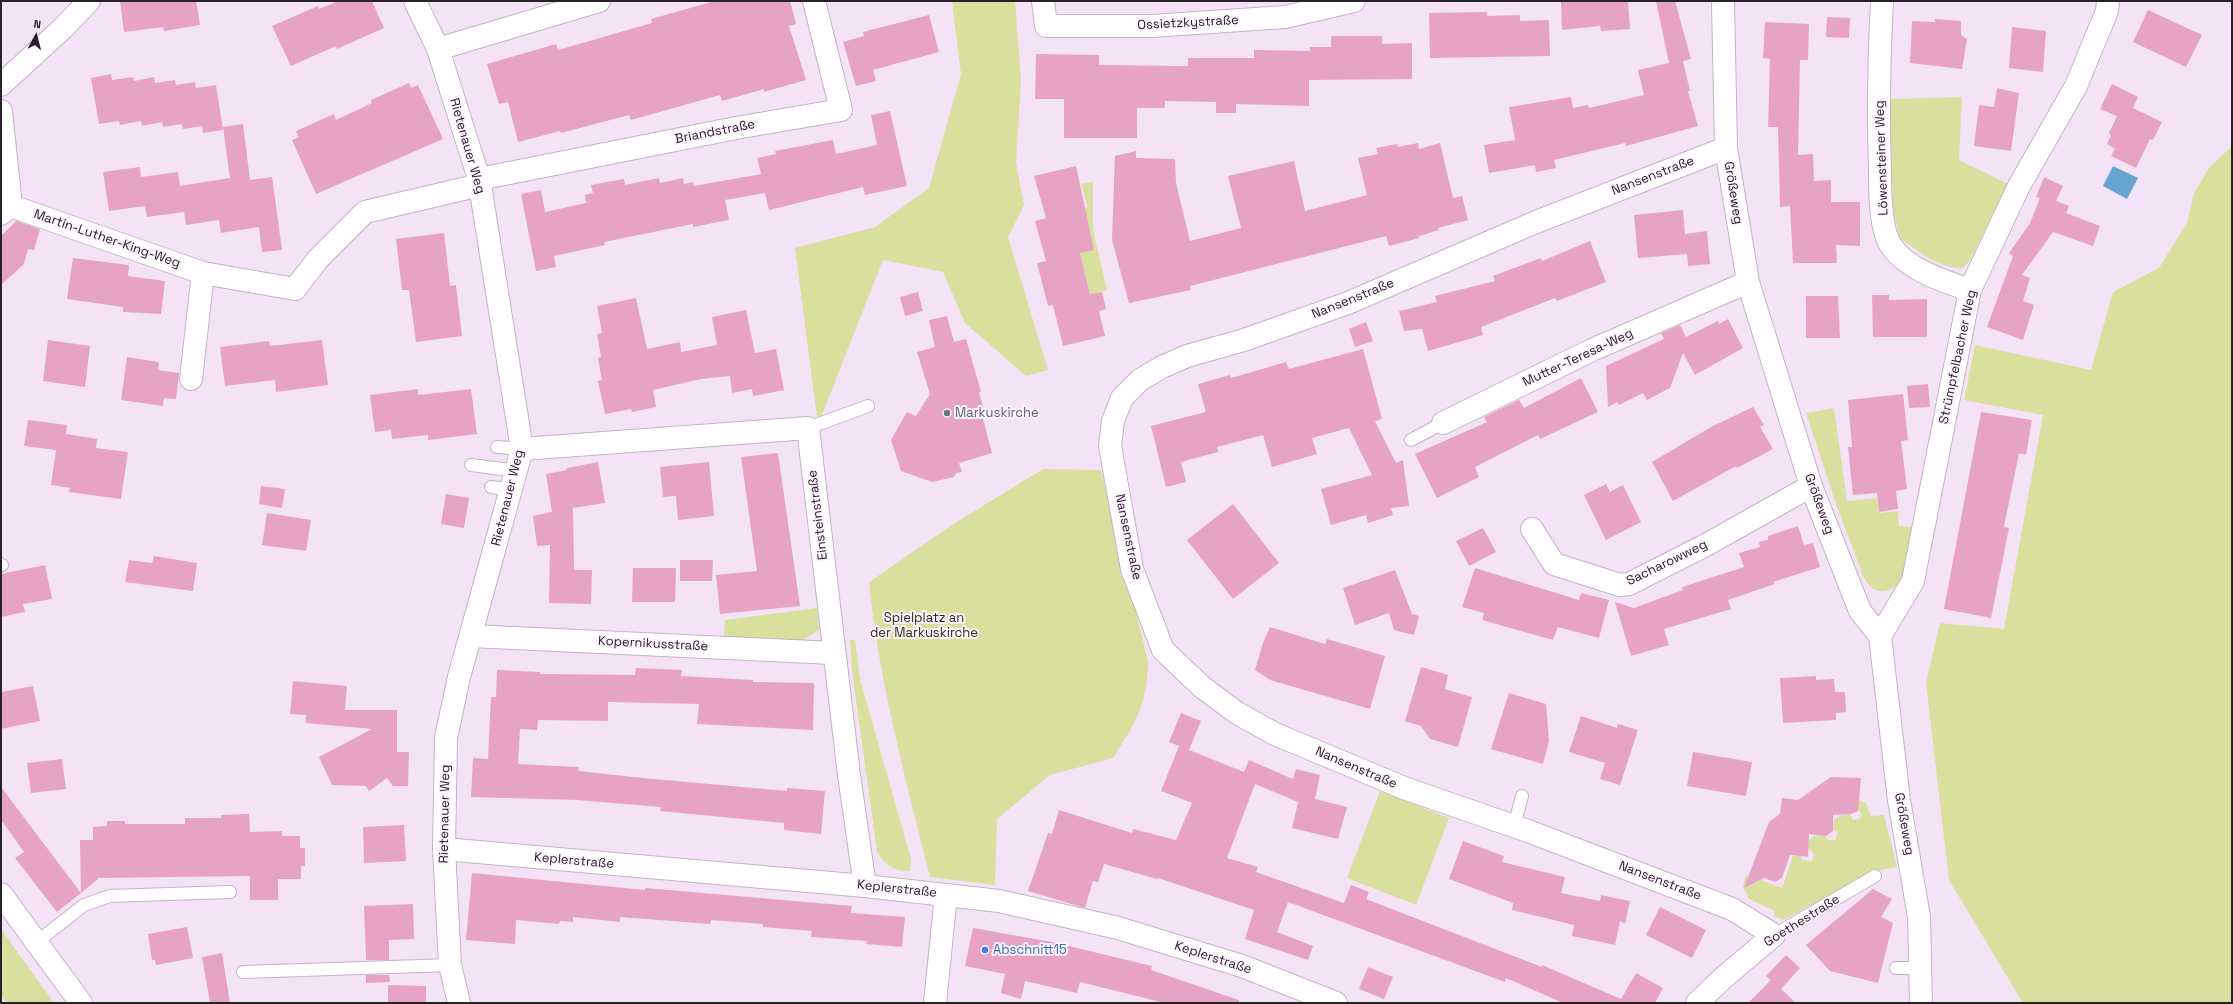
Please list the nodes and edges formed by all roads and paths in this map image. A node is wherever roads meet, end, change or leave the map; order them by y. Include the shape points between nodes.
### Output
1 (90, 1) edge
2 (415, 1) edge
3 (599, 1) edge
4 (814, 1) edge
5 (1043, 1) edge
6 (1354, 1) edge
7 (1723, 1) edge
8 (1882, 1) edge
9 (2108, 1) edge
10 (438, 49) junction
11 (1, 85) edge
12 (1, 111) edge
13 (1726, 148) junction
14 (479, 182) junction
15 (6, 210) edge
16 (203, 273) junction
17 (1748, 282) junction
18 (1970, 290) junction
19 (191, 379) dead end
20 (868, 406) dead end
21 (1443, 423) joint
22 (808, 428) junction
23 (1411, 440) dead end
24 (497, 447) dead end
25 (522, 449) junction
26 (471, 465) dead end
27 (507, 483) junction
28 (1811, 486) junction
29 (1532, 529) dead end
30 (471, 636) junction
31 (1880, 636) junction
32 (834, 653) junction
33 (1522, 796) dead end
34 (1514, 826) junction
35 (444, 849) junction
36 (1875, 876) dead end
37 (865, 886) junction
38 (230, 892) dead end
39 (1, 894) edge
40 (946, 895) junction
41 (1774, 935) junction
42 (36, 942) junction
43 (450, 965) junction
44 (1896, 968) dead end
45 (1920, 968) junction
46 (243, 972) dead end
47 (81, 1003) edge
48 (459, 1003) edge
49 (935, 1003) edge
50 (1336, 1003) edge
51 (1697, 1003) edge
52 (1922, 1003) edge

1 - 11 street
2 - 10 street, Rietenauer Weg
3 - 10 street
4 - 14 street, Briandstraße via 841,110 736,128
5 - 6 street, Ossietzkystraße via 1046,26 1152,26 1285,17
7 - 13 street, Größeweg
8 - 18 street, Löwensteiner Weg via 1881,209 1889,242 1897,253 1911,264 1948,283
9 - 18 street, Strümpfelbacher Weg via 2107,11 2076,86 2019,186
10 - 14 street, Rietenauer Weg
12 - 15 street
13 - 17 street, Größeweg
13 - 34 street, Nansenstraße via 1536,222 1348,304 1244,340 1187,356 1162,367 1140,380 1122,398 1113,421 1110,446 1132,569 1163,650 1202,687 1237,713 1275,734 1404,788
14 - 16 street, Martin-Luther-King-Weg via 365,212 318,259 295,289
14 - 25 street, Rietenauer Weg via 501,345
15 - 16 street, Martin-Luther-King-Weg
16 - 19 street
17 - 21 street, Mutter-Teresa-Weg via 1592,350
17 - 28 street, Größeweg
18 - 31 street, Strümpfelbacher Weg via 1913,581
20 - 22 lane
21 - 23 lane, Mutter-Teresa-Weg
22 - 25 street via 747,428
22 - 32 street, Einsteinstraße
24 - 25 lane
25 - 27 street, Rietenauer Weg
26 - 27 lane
27 - 30 street, Rietenauer Weg
28 - 29 street, Sacharowweg via 1706,545 1628,584 1620,585 1554,564
28 - 31 street, Größeweg via 1860,611
30 - 32 street, Kopernikusstraße
30 - 35 street, Rietenauer Weg via 446,738
31 - 45 street, Größeweg via 1899,800 1918,917
32 - 37 street, Einsteinstraße
33 - 34 lane
34 - 41 street, Nansenstraße via 1732,909
35 - 37 street, Keplerstraße
35 - 43 street, Rietenauer Weg
36 - 41 lane, Goethestraße
37 - 40 street, Keplerstraße
38 - 42 lane via 110,896 84,905
39 - 42 street
40 - 49 street
40 - 50 street, Keplerstraße via 999,901 1118,928 1242,966
41 - 51 street, Goethestraße
42 - 47 street
43 - 46 lane
43 - 48 street, Rietenauer Weg
44 - 45 lane
45 - 52 street, Größeweg

